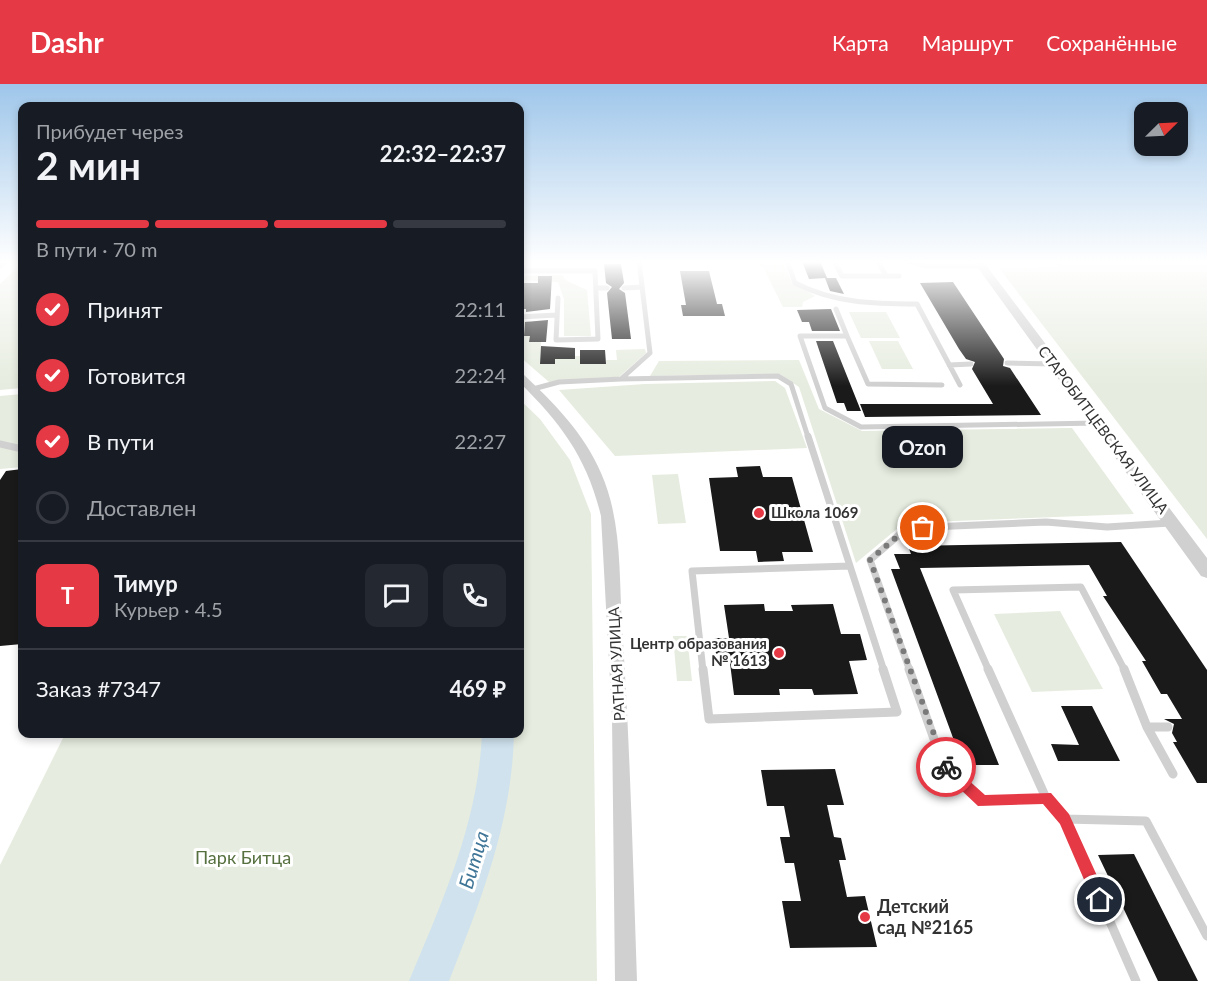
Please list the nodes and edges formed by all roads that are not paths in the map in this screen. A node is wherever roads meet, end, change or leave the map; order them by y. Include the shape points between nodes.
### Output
1 (558, 303) edge
2 (597, 303) edge
3 (644, 303) edge
4 (851, 303) edge
5 (1009, 303) edge
6 (836, 309) dead end
7 (557, 315) junction
8 (524, 317) edge
9 (847, 336) junction
10 (1007, 363) dead end
11 (971, 364) dead end
12 (1054, 364) junction
13 (950, 365) junction
14 (621, 379) junction
15 (524, 381) edge
16 (942, 385) dead end
17 (960, 386) dead end
18 (533, 389) junction
19 (1098, 423) junction
20 (0, 444) edge
21 (18, 448) edge
22 (1172, 523) junction
23 (850, 566) junction
24 (1206, 567) edge
25 (1147, 727) junction
26 (1168, 727) dead end
27 (1173, 774) dead end
28 (1046, 798) junction
29 (1065, 819) junction
30 (1207, 936) edge
31 (626, 981) edge
32 (1136, 981) edge

1 - 7 lane
2 - 7 lane via 598,339 556,340
3 - 14 lane via 650,353
4 - 13 lane via 917,303
5 - 12 street, СТАРОБИТЦЕВСКАЯ УЛИЦА
6 - 9 lane
7 - 8 lane
9 - 16 lane via 868,384
9 - 19 lane via 800,336 825,408 861,427
10 - 12 lane
11 - 13 lane
12 - 19 street, СТАРОБИТЦЕВСКАЯ УЛИЦА
13 - 17 lane
14 - 18 lane via 559,382
14 - 23 lane via 778,376 792,384
15 - 18 street, РАТНАЯ УЛИЦА
18 - 31 street, РАТНАЯ УЛИЦА via 582,446 602,489 608,516 620,717
19 - 22 street, СТАРОБИТЦЕВСКАЯ УЛИЦА
20 - 21 lane
22 - 24 street, СТАРОБИТЦЕВСКАЯ УЛИЦА
22 - 28 lane via 1107,527 1046,522 907,528 870,560 943,764 982,801
23 - 23 lane via 897,712 709,719 692,571
25 - 26 lane
25 - 27 lane
25 - 28 lane via 1131,682 1081,587 953,590
28 - 29 lane
29 - 30 lane via 1146,820
29 - 32 lane

